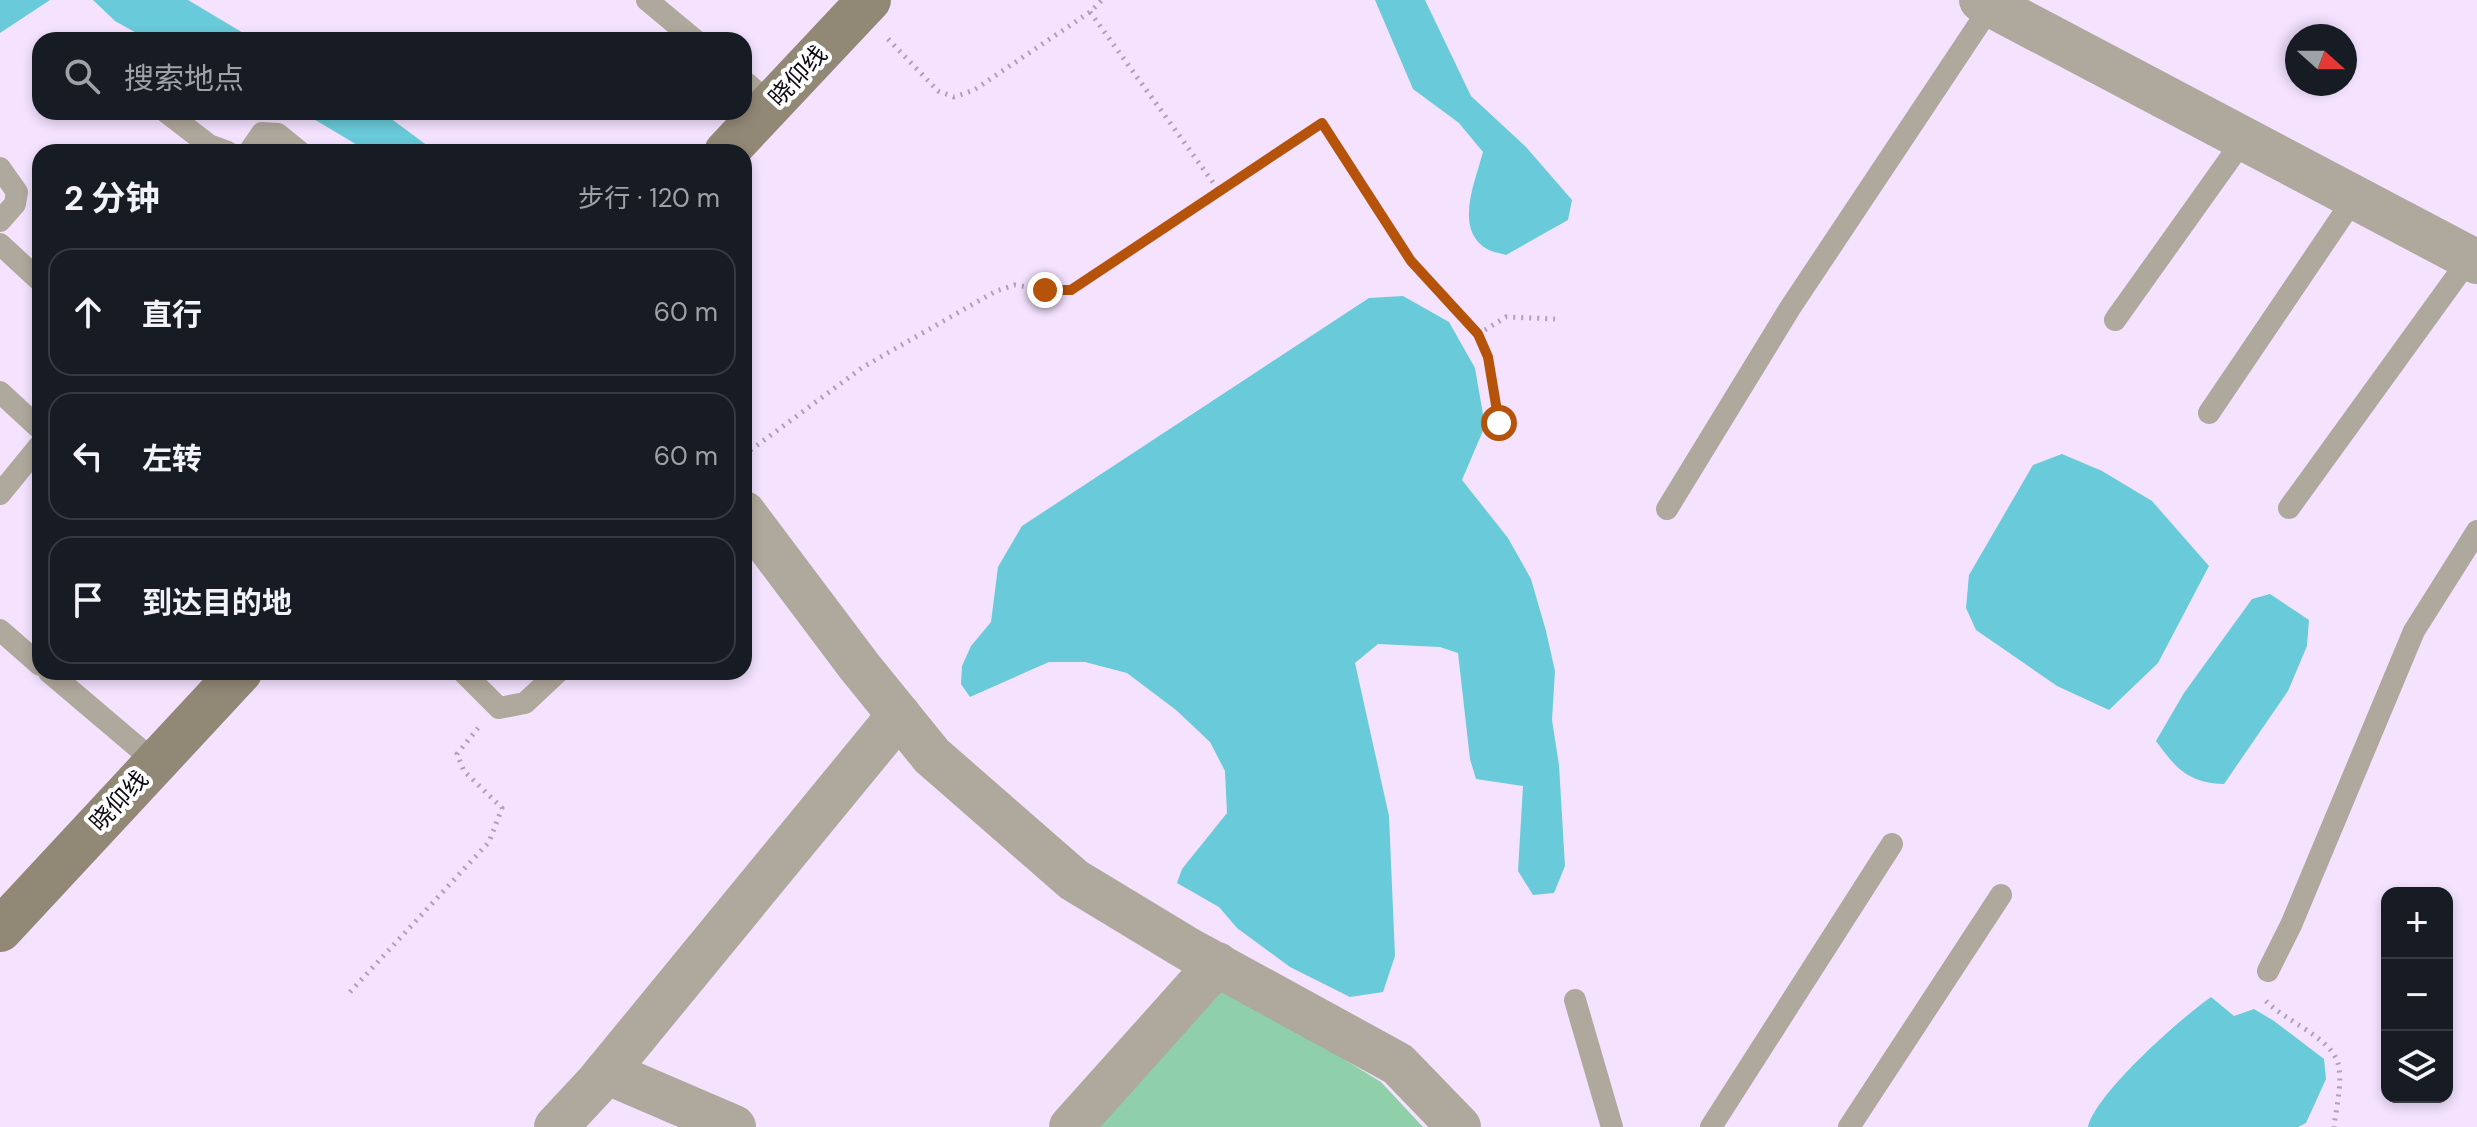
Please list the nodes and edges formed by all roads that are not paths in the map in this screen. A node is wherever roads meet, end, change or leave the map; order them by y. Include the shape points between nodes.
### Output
1 (647, 0) edge
2 (1986, 3) edge
3 (864, 5) edge
4 (685, 32) edge
5 (758, 93) edge
6 (176, 120) edge
7 (743, 120) edge
8 (2244, 139) junction
9 (208, 144) edge
10 (254, 144) edge
11 (290, 144) edge
12 (730, 144) edge
13 (0, 168) edge
14 (2355, 197) junction
15 (0, 221) edge
16 (0, 244) edge
17 (2473, 260) edge
18 (32, 274) edge
19 (2115, 320) dead end
20 (0, 392) edge
21 (2209, 413) dead end
22 (32, 422) edge
23 (32, 455) edge
24 (0, 494) edge
25 (2289, 508) dead end
26 (1667, 509) dead end
27 (752, 523) edge
28 (2477, 531) edge
29 (0, 630) edge
30 (32, 658) edge
31 (58, 680) edge
32 (232, 680) edge
33 (471, 680) edge
34 (549, 680) edge
35 (899, 715) junction
36 (155, 762) junction
37 (1892, 844) dead end
38 (2001, 895) dead end
39 (0, 930) edge
40 (1217, 964) junction
41 (2268, 971) road end
42 (1575, 1000) dead end
43 (606, 1072) junction
44 (556, 1127) edge
45 (734, 1127) edge
46 (1071, 1127) edge
47 (1459, 1127) edge
48 (1612, 1127) edge
49 (1711, 1127) edge
50 (1849, 1127) edge

1 - 4 lane
2 - 8 street
2 - 26 lane
3 - 5 main road, 晓仰线
6 - 9 lane
7 - 12 main road, 晓仰线
8 - 14 street
8 - 19 lane
10 - 11 lane via 262,133 278,134
13 - 15 lane via 17,192 15,204
14 - 17 street
14 - 21 lane
16 - 18 lane
17 - 25 lane
20 - 22 lane
23 - 24 lane
27 - 35 street
28 - 41 lane via 2414,631
29 - 30 lane
31 - 36 lane
32 - 36 main road, 晓仰线
33 - 34 lane via 499,708 525,703
35 - 40 street via 932,756 1074,880
35 - 43 street
36 - 39 main road, 晓仰线
37 - 49 lane
38 - 50 lane
40 - 46 street
40 - 47 street via 1398,1064
42 - 48 lane
43 - 44 street
43 - 45 street

